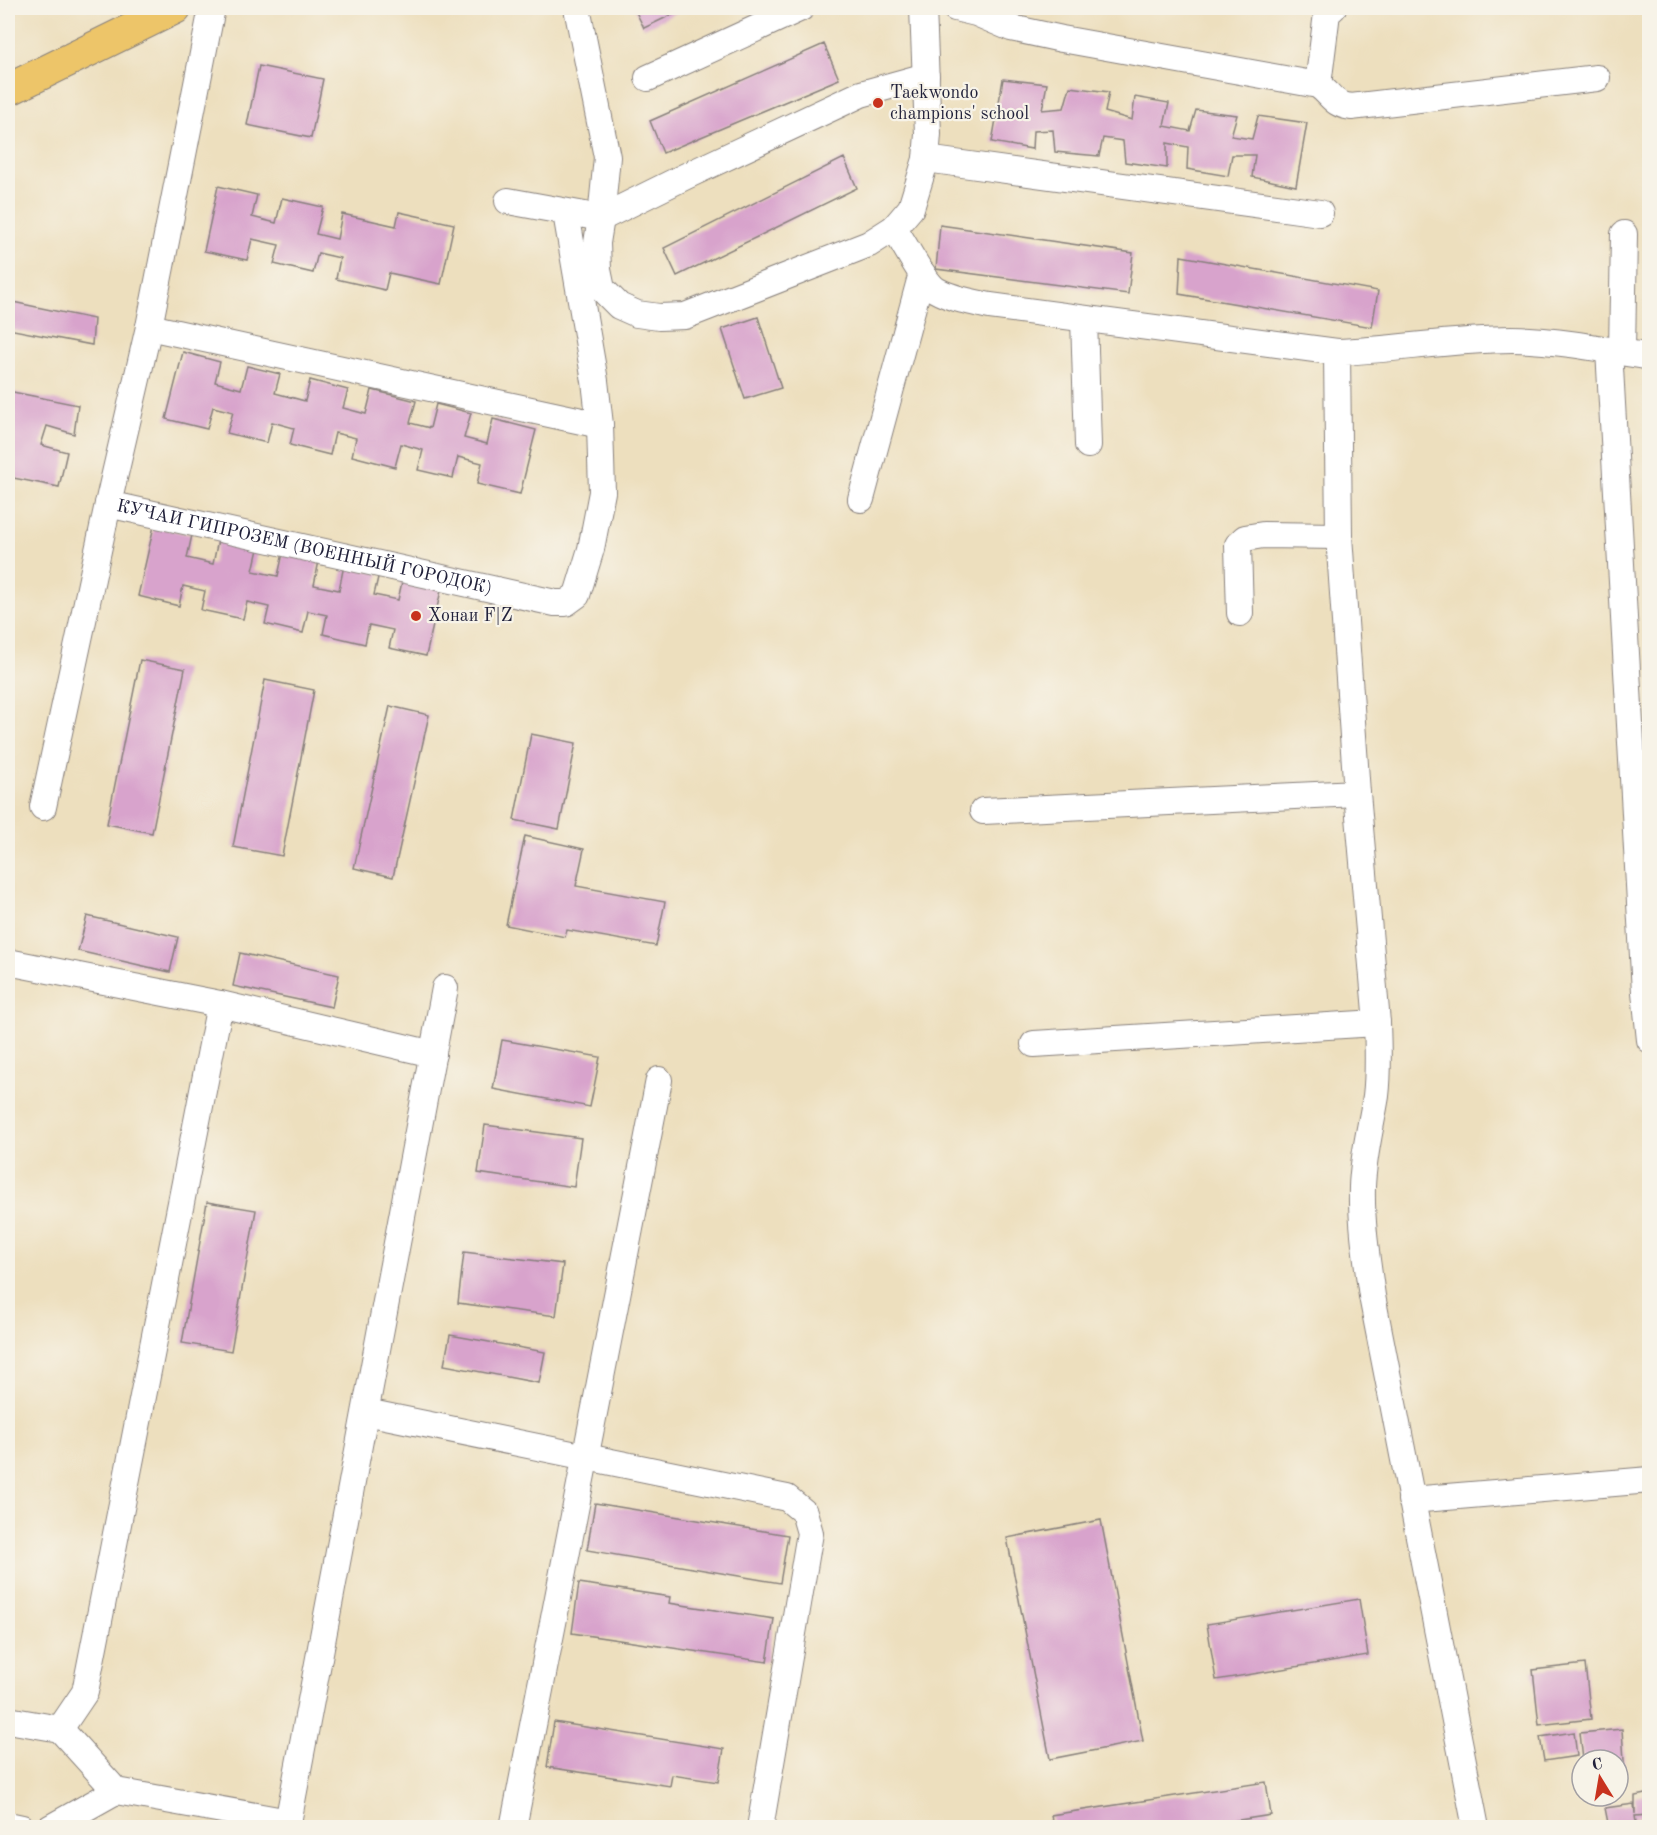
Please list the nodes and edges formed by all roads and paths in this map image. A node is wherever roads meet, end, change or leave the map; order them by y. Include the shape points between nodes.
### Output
1 (133, 8) edge
2 (176, 8) edge
3 (212, 8) edge
4 (577, 8) edge
5 (801, 8) edge
6 (922, 8) edge
7 (956, 8) edge
8 (1333, 8) edge
9 (8, 70) edge
10 (926, 76) junction
11 (648, 78) dead end
12 (1597, 78) dead end
13 (1318, 85) junction
14 (8, 90) edge
15 (926, 159) junction
16 (508, 201) dead end
17 (566, 213) junction
18 (1320, 213) dead end
19 (601, 218) junction
20 (894, 228) junction
21 (1624, 234) dead end
22 (922, 273) junction
23 (1084, 319) junction
24 (149, 327) junction
25 (1615, 351) junction
26 (1337, 352) junction
27 (1650, 357) edge
28 (600, 425) junction
29 (1088, 445) dead end
30 (861, 499) dead end
31 (108, 504) junction
32 (1339, 536) junction
33 (1240, 613) dead end
34 (1357, 793) junction
35 (43, 807) dead end
36 (983, 811) dead end
37 (8, 962) edge
38 (445, 988) dead end
39 (220, 1004) junction
40 (1377, 1023) junction
41 (1650, 1040) edge
42 (1034, 1044) dead end
43 (433, 1054) junction
44 (659, 1080) dead end
45 (366, 1412) junction
46 (585, 1457) junction
47 (1650, 1480) edge
48 (1411, 1500) junction
49 (8, 1720) edge
50 (60, 1730) junction
51 (116, 1791) junction
52 (8, 1825) edge
53 (288, 1825) edge
54 (22, 1827) edge
55 (50, 1827) edge
56 (513, 1827) edge
57 (760, 1827) edge
58 (1476, 1827) edge

1 - 9 main road
2 - 14 main road
3 - 24 street, КУЧАИ ГИПРОЗЕМ (ВОЕННЫЙ ГОРОДОК)
4 - 19 street via 607,157
5 - 11 street
6 - 10 street
7 - 13 street via 1011,28 1062,39
8 - 13 street via 1327,13
10 - 15 street
10 - 19 street via 861,93
12 - 13 street via 1351,107 1339,105
15 - 18 street
15 - 20 street via 911,208
16 - 17 street
17 - 19 street
17 - 28 street, КУЧАИ ГИПРОЗЕМ (ВОЕННЫЙ ГОРОДОК)
19 - 20 street via 597,252 602,289 619,306 659,317 685,316 868,244
20 - 22 street
21 - 25 street
22 - 23 street via 934,289 955,298
22 - 30 street
23 - 26 street
23 - 29 street
24 - 28 street
24 - 31 street, КУЧАИ ГИПРОЗЕМ (ВОЕННЫЙ ГОРОДОК)
25 - 26 street via 1513,339
25 - 27 street
25 - 41 street
26 - 32 street
28 - 31 street, КУЧАИ ГИПРОЗЕМ (ВОЕННЫЙ ГОРОДОК) via 602,492 577,595 566,603
31 - 35 street, КУЧАИ ГИПРОЗЕМ (ВОЕННЫЙ ГОРОДОК)
32 - 33 street via 1245,538 1238,545
32 - 34 street
34 - 36 street
34 - 40 street
37 - 39 street
38 - 43 street
39 - 43 street
39 - 50 street via 85,1692
40 - 42 street
40 - 48 street via 1376,1094 1362,1188 1364,1236
43 - 45 street
44 - 46 street
45 - 46 street
45 - 53 street
46 - 56 street
46 - 57 street via 787,1498 804,1512 810,1533
47 - 48 street
48 - 58 street
49 - 50 street
50 - 51 street
51 - 53 street
51 - 55 street
52 - 54 street

